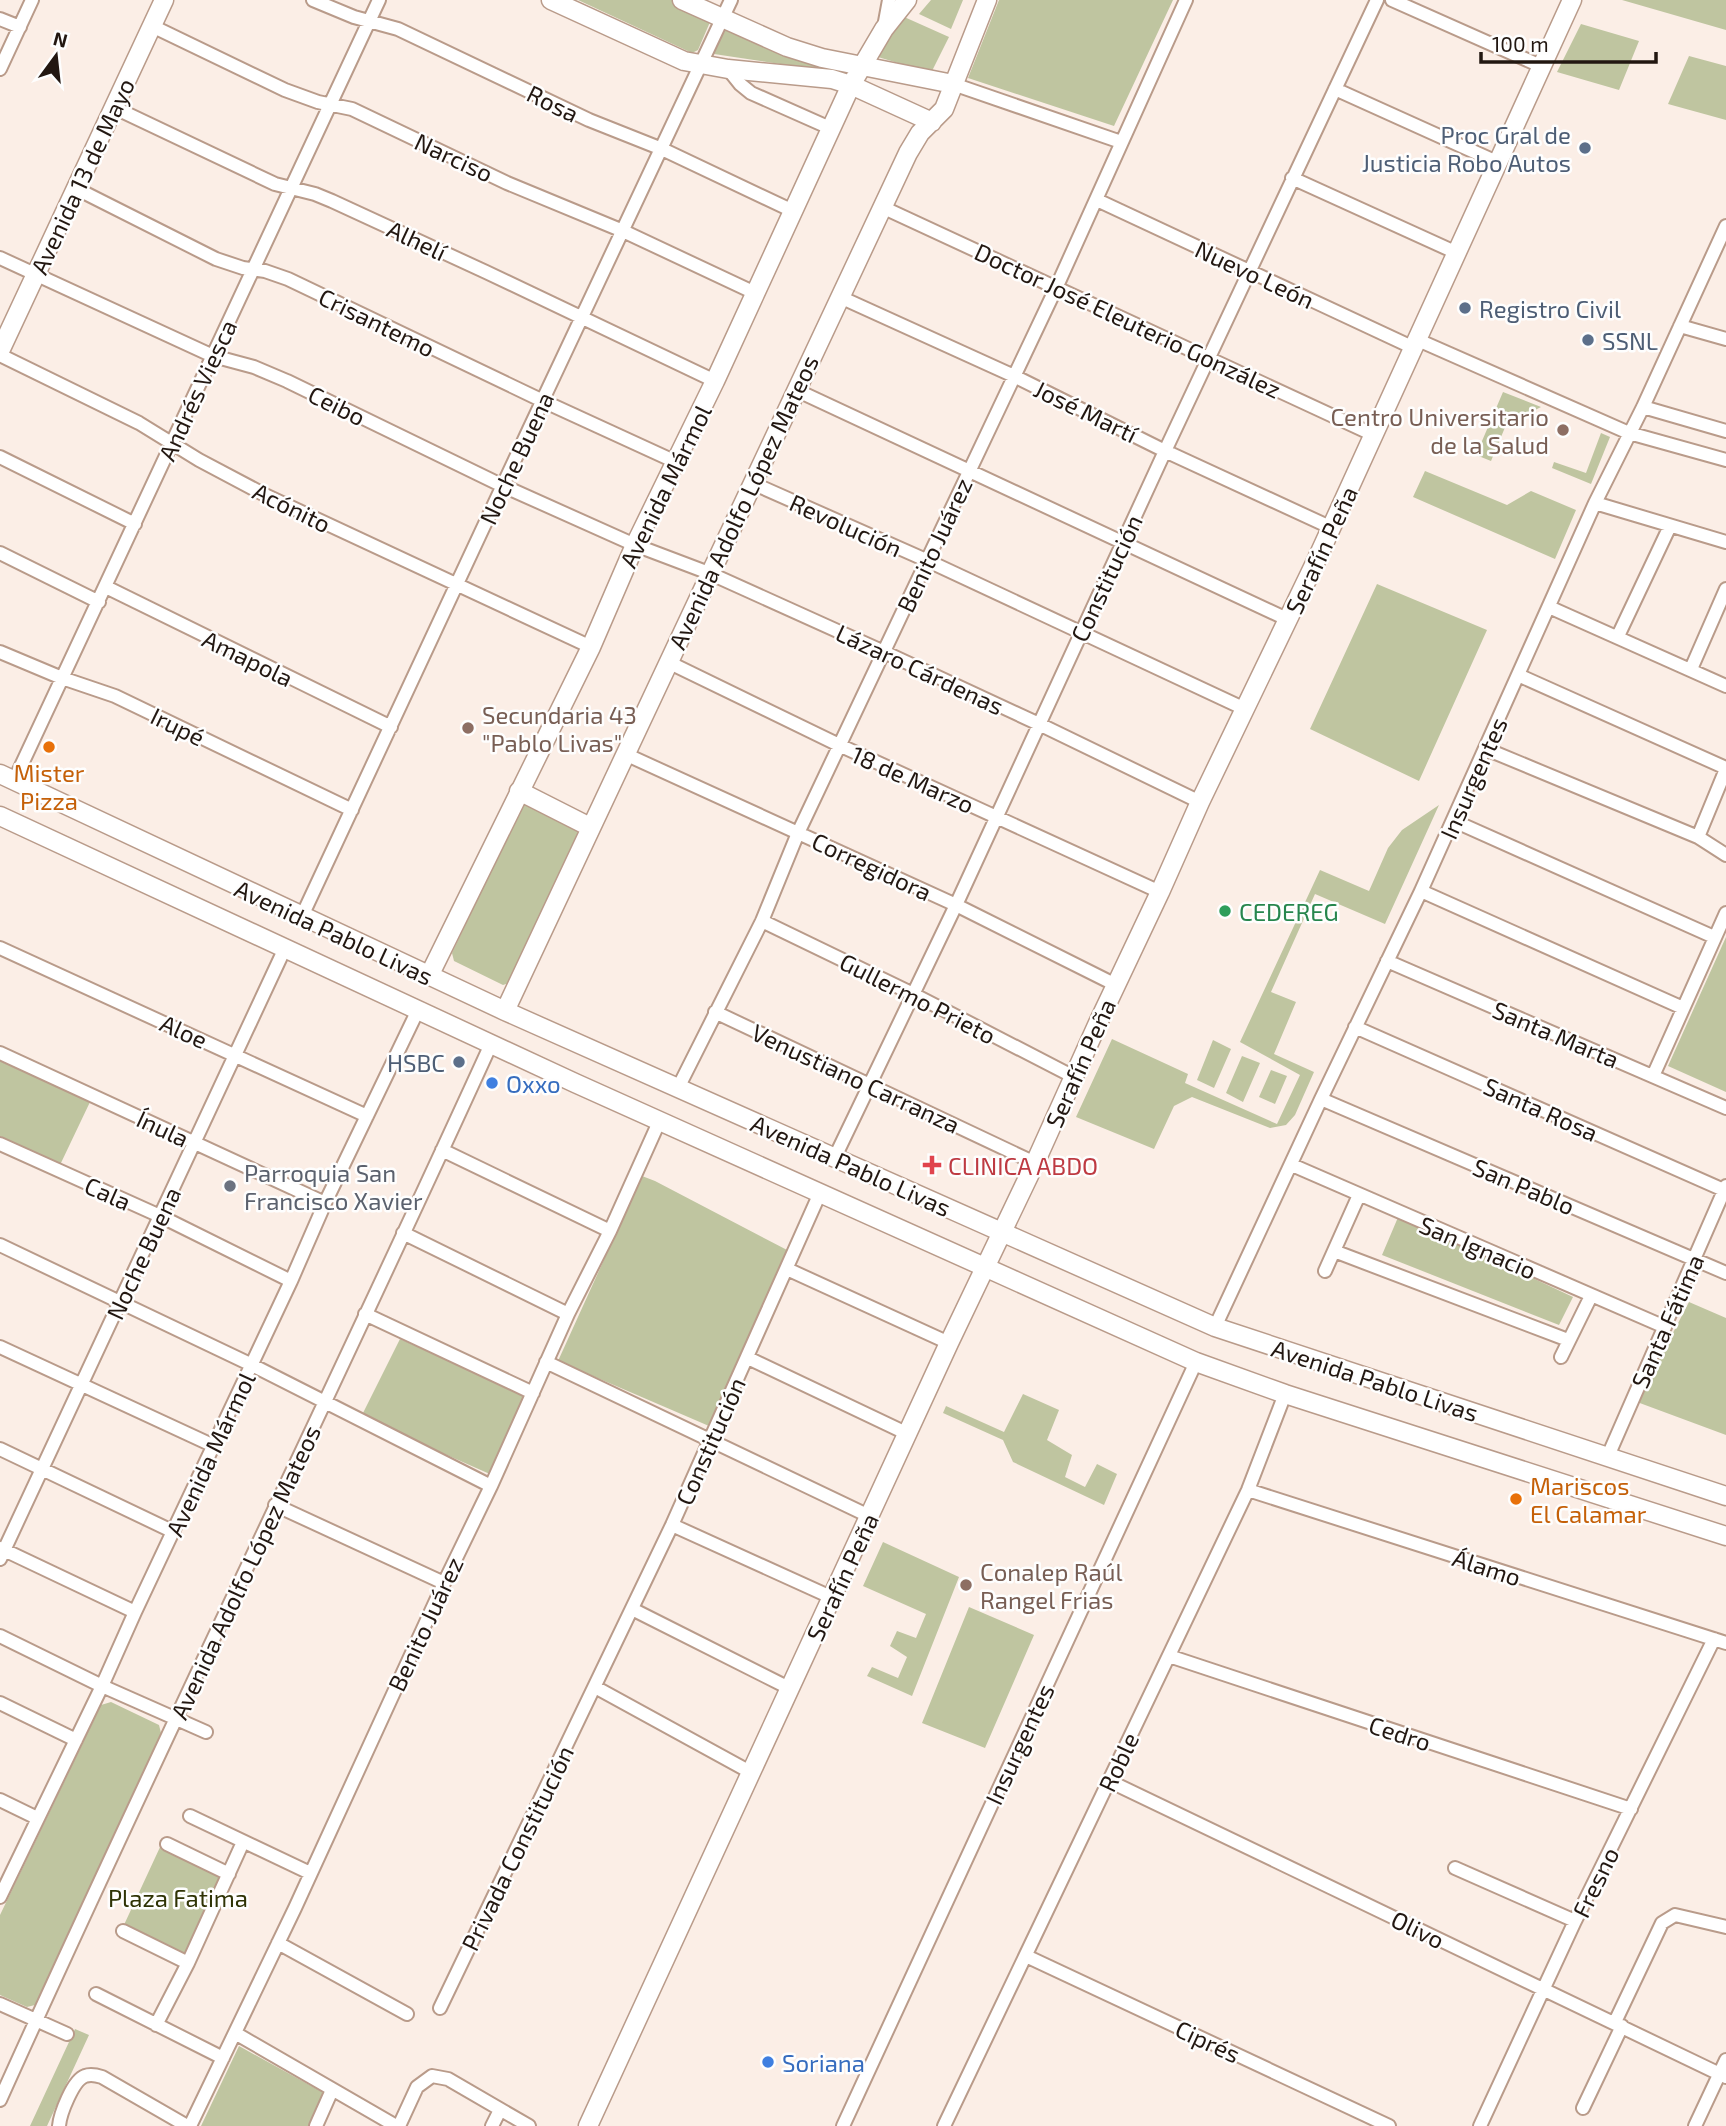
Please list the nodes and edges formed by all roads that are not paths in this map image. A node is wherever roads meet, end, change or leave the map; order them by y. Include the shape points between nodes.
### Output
1 (32, 0) edge
2 (164, 0) edge
3 (313, 0) edge
4 (379, 0) edge
5 (551, 0) edge
6 (682, 0) edge
7 (731, 0) edge
8 (889, 0) edge
9 (907, 0) edge
10 (987, 0) edge
11 (1186, 0) edge
12 (1377, 0) edge
13 (1392, 0) edge
14 (1572, 0) edge
15 (723, 17) junction
16 (0, 19) edge
17 (369, 21) junction
18 (152, 26) junction
19 (20, 27) junction
20 (884, 29) junction
21 (701, 65) junction
22 (860, 67) junction
23 (1543, 67) junction
24 (0, 69) edge
25 (728, 69) junction
26 (953, 84) junction
27 (851, 85) junction
28 (1335, 89) junction
29 (331, 105) junction
30 (115, 108) junction
31 (932, 122) junction
32 (831, 128) junction
33 (1121, 142) junction
34 (662, 149) junction
35 (1499, 163) junction
36 (1293, 178) junction
37 (77, 189) junction
38 (291, 189) junction
39 (1097, 200) junction
40 (882, 206) junction
41 (793, 211) junction
42 (1726, 226) edge
43 (623, 231) junction
44 (1722, 243) edge
45 (1457, 253) junction
46 (0, 258) edge
47 (254, 269) junction
48 (1249, 272) junction
49 (36, 275) junction
50 (1057, 286) junction
51 (755, 293) junction
52 (840, 297) junction
53 (582, 317) junction
54 (1681, 326) junction
55 (1726, 339) edge
56 (1416, 344) junction
57 (0, 353) edge
58 (213, 356) junction
59 (1208, 358) junction
60 (1014, 376) junction
61 (715, 382) junction
62 (796, 390) junction
63 (543, 401) junction
64 (1643, 407) junction
65 (1726, 431) edge
66 (1629, 433) junction
67 (1374, 435) junction
68 (173, 443) junction
69 (1165, 450) junction
70 (0, 457) edge
71 (1726, 460) edge
72 (676, 461) junction
73 (969, 469) junction
74 (752, 483) junction
75 (501, 485) junction
76 (1595, 503) junction
77 (135, 524) junction
78 (1670, 526) junction
79 (1332, 528) junction
80 (1726, 541) edge
81 (1124, 542) junction
82 (635, 545) junction
83 (0, 553) edge
84 (926, 560) junction
85 (709, 573) junction
86 (457, 586) junction
87 (106, 587) junction
88 (1726, 589) edge
89 (99, 602) junction
90 (1549, 607) junction
91 (1289, 620) junction
92 (1080, 633) junction
93 (1618, 636) junction
94 (591, 647) junction
95 (0, 652) edge
96 (884, 652) junction
97 (668, 662) junction
98 (1691, 669) junction
99 (1518, 675) junction
100 (62, 678) junction
101 (1726, 686) edge
102 (1245, 709) junction
103 (1040, 724) junction
104 (391, 727) junction
105 (839, 745) junction
106 (1486, 749) junction
107 (625, 754) junction
108 (1726, 768) edge
109 (7, 777) edge
110 (519, 791) junction
111 (1200, 802) junction
112 (352, 810) junction
113 (0, 816) edge
114 (996, 816) junction
115 (1454, 821) junction
116 (590, 827) junction
117 (798, 833) junction
118 (1698, 837) junction
119 (1726, 855) edge
120 (1421, 891) junction
121 (1160, 892) junction
122 (956, 905) junction
123 (1726, 913) edge
124 (302, 916) junction
125 (762, 921) junction
126 (1714, 937) junction
127 (0, 948) edge
128 (285, 948) junction
129 (1387, 961) junction
130 (429, 976) junction
131 (1116, 985) junction
132 (913, 993) junction
133 (1683, 1008) junction
134 (418, 1010) junction
135 (505, 1011) junction
136 (715, 1012) junction
137 (1355, 1027) junction
138 (491, 1044) junction
139 (0, 1054) edge
140 (236, 1055) junction
141 (1653, 1076) junction
142 (1074, 1077) junction
143 (871, 1084) junction
144 (678, 1088) junction
145 (1321, 1099) junction
146 (1726, 1108) edge
147 (367, 1116) junction
148 (659, 1122) junction
149 (195, 1142) junction
150 (0, 1144) edge
151 (442, 1150) junction
152 (835, 1157) junction
153 (1035, 1163) junction
154 (1292, 1165) junction
155 (1725, 1189) edge
156 (820, 1193) junction
157 (1359, 1195) junction
158 (325, 1203) junction
159 (160, 1216) junction
160 (610, 1231) junction
161 (403, 1233) junction
162 (1001, 1233) junction
163 (0, 1245) edge
164 (1334, 1251) junction
165 (1695, 1259) junction
166 (985, 1267) junction
167 (787, 1269) junction
168 (1325, 1271) dead end
169 (1726, 1273) edge
170 (291, 1281) junction
171 (1591, 1296) junction
172 (120, 1302) junction
173 (365, 1314) junction
174 (569, 1314) junction
175 (1215, 1327) junction
176 (1665, 1327) junction
177 (1569, 1340) junction
178 (949, 1343) junction
179 (0, 1347) edge
180 (1561, 1357) dead end
181 (748, 1358) junction
182 (546, 1362) junction
183 (1196, 1362) junction
184 (252, 1365) junction
185 (81, 1385) junction
186 (533, 1394) junction
187 (1285, 1394) junction
188 (326, 1402) junction
189 (908, 1434) junction
190 (709, 1440) junction
191 (214, 1446) junction
192 (0, 1449) edge
193 (1608, 1456) junction
194 (43, 1469) junction
195 (491, 1486) junction
196 (1248, 1490) junction
197 (1726, 1496) edge
198 (275, 1505) junction
199 (869, 1516) junction
200 (672, 1525) junction
201 (174, 1532) junction
202 (1726, 1536) edge
203 (1, 1552) edge
204 (444, 1583) junction
205 (833, 1598) junction
206 (632, 1609) junction
207 (135, 1612) junction
208 (0, 1636) edge
209 (1720, 1641) edge
210 (1169, 1656) junction
211 (102, 1686) junction
212 (595, 1687) junction
213 (791, 1689) junction
214 (0, 1703) edge
215 (176, 1719) junction
216 (206, 1732) dead end
217 (76, 1740) junction
218 (752, 1773) junction
219 (1109, 1781) junction
220 (0, 1800) edge
221 (1630, 1810) junction
222 (190, 1816) dead end
223 (37, 1818) junction
224 (243, 1842) junction
225 (167, 1844) dead end
226 (1455, 1868) dead end
227 (310, 1873) junction
228 (229, 1874) junction
229 (0, 1897) edge
230 (1575, 1921) junction
231 (1726, 1927) edge
232 (123, 1931) dead end
233 (278, 1943) junction
234 (1026, 1956) junction
235 (188, 1963) junction
236 (1543, 1990) junction
237 (96, 1994) dead end
238 (0, 2004) edge
239 (440, 2008) dead end
240 (407, 2014) dead end
241 (36, 2020) junction
242 (1618, 2024) junction
243 (156, 2025) junction
244 (235, 2033) junction
245 (67, 2034) dead end
246 (223, 2058) junction
247 (1726, 2060) edge
248 (1723, 2075) edge
249 (332, 2090) junction
250 (0, 2100) edge
251 (1583, 2108) dead end
252 (500, 2110) junction
253 (60, 2121) edge
254 (189, 2126) edge
255 (316, 2126) edge
256 (398, 2126) edge
257 (492, 2126) edge
258 (529, 2126) edge
259 (588, 2126) edge
260 (843, 2126) edge
261 (944, 2126) edge
262 (1389, 2126) edge
263 (1480, 2126) edge
264 (1695, 2126) edge

1 - 19 street
2 - 18 main road, Avenida 13 de Mayo
3 - 17 street, Rosa
4 - 17 street, Andrés Viesca
5 - 21 main road via 664,53
6 - 15 main road
7 - 15 street, Noche Buena
8 - 20 street
9 - 20 main road, Avenida Mármol
10 - 26 main road, Avenida Adolfo López Mateos
11 - 33 street, Benito Juárez
12 - 28 street, Constitución
13 - 23 street
14 - 23 main road, Serafín Peña
15 - 21 street, Noche Buena
15 - 22 main road via 787,47
16 - 19 street
17 - 29 street, Andrés Viesca
17 - 34 street, Rosa via 398,29 589,120
18 - 29 street, Narciso via 285,90
18 - 30 main road, Avenida 13 de Mayo
19 - 24 street
20 - 22 main road, Avenida Mármol
21 - 25 main road
21 - 34 street, Noche Buena
22 - 26 main road
22 - 27 main road, Avenida Mármol
23 - 35 main road, Serafín Peña
25 - 27 main road
25 - 32 street via 751,93
26 - 31 main road, Avenida Adolfo López Mateos via 944,109
26 - 33 street
27 - 31 main road
27 - 32 main road, Avenida Mármol
28 - 35 street
28 - 36 street, Constitución
29 - 38 street, Andrés Viesca
29 - 43 street, Narciso via 352,109 507,183
30 - 37 main road, Avenida 13 de Mayo
30 - 38 street, Alhelí
31 - 40 main road, Avenida Adolfo López Mateos via 914,143
32 - 41 main road, Avenida Mármol
33 - 39 street, Benito Juárez
34 - 41 street, Rosa
34 - 43 street, Noche Buena
35 - 45 main road, Serafín Peña
36 - 45 street
36 - 48 street, Constitución
37 - 47 street, Crisantemo via 216,259
37 - 49 main road, Avenida 13 de Mayo
38 - 47 street, Andrés Viesca
38 - 53 street, Alhelí via 332,201
39 - 48 street, Nuevo León
39 - 50 street, Benito Juárez
40 - 50 street, Doctor José Eleuterio González
40 - 52 main road, Avenida Adolfo López Mateos
41 - 51 main road, Avenida Mármol
42 - 44 street, Insurgentes
43 - 51 street, Narciso
43 - 53 street, Noche Buena
44 - 54 street, Insurgentes
45 - 56 main road, Serafín Peña
46 - 49 street, Ceibo
47 - 58 street, Andrés Viesca
47 - 63 street, Crisantemo via 288,279
48 - 56 street, Nuevo León
48 - 59 street, Constitución
49 - 57 main road, Avenida 13 de Mayo
49 - 58 street, Ceibo
50 - 59 street, Doctor José Eleuterio González
50 - 60 street, Benito Juárez
51 - 61 main road, Avenida Mármol
52 - 60 street, José Martí
52 - 62 main road, Avenida Adolfo López Mateos
53 - 61 street, Alhelí
53 - 63 street, Noche Buena
54 - 55 street
54 - 64 street, Insurgentes
56 - 66 street, Nuevo León
56 - 67 main road, Serafín Peña
57 - 68 street, Acónito
58 - 68 street, Andrés Viesca
58 - 75 street, Ceibo via 287,381
59 - 67 street, Doctor José Eleuterio González
59 - 69 street, Constitución
60 - 69 street, José Martí
60 - 73 street, Benito Juárez
61 - 72 main road, Avenida Mármol
62 - 73 street
62 - 74 main road, Avenida Adolfo López Mateos
63 - 72 street, Crisantemo
63 - 75 street, Noche Buena
64 - 65 street
64 - 66 street, Insurgentes
66 - 71 street, Nuevo León
66 - 76 street, Insurgentes
67 - 79 main road, Serafín Peña
68 - 77 street, Andrés Viesca
68 - 86 street, Acónito via 267,496
69 - 79 street, José Martí
69 - 81 street, Constitución
70 - 77 street
72 - 82 main road, Avenida Mármol
73 - 81 street
73 - 84 street, Benito Juárez
74 - 84 street, Revolución
74 - 85 main road, Avenida Adolfo López Mateos
75 - 82 street, Ceibo
75 - 86 street, Noche Buena
76 - 78 street
76 - 90 street, Insurgentes
77 - 87 street, Andrés Viesca
78 - 80 street
78 - 93 street
79 - 91 main road, Serafín Peña
81 - 91 street
81 - 92 street, Constitución
82 - 85 street, Lázaro Cárdenas
82 - 94 main road, Avenida Mármol
83 - 89 street
84 - 92 street, Revolución
84 - 96 street, Benito Juárez
85 - 96 street, Lázaro Cárdenas
85 - 97 main road, Avenida Adolfo López Mateos
86 - 94 street, Acónito
86 - 104 street, Noche Buena
87 - 89 street, Andrés Viesca
87 - 104 street, Amapola
88 - 98 street
89 - 100 street, Andrés Viesca
90 - 93 street
90 - 99 street, Insurgentes
91 - 102 main road, Serafín Peña
92 - 102 street, Revolución
92 - 103 street, Constitución
93 - 98 street
94 - 110 main road, Avenida Mármol
95 - 100 street, Irupé
96 - 103 street, Lázaro Cárdenas
96 - 105 street, Benito Juárez
97 - 105 street, 18 de Marzo
97 - 107 main road, Avenida Adolfo López Mateos
98 - 101 street
99 - 106 street, Insurgentes
99 - 108 street
100 - 109 street, Andrés Viesca
100 - 112 street, Irupé via 133,704
102 - 111 main road, Serafín Peña
103 - 111 street, Lázaro Cárdenas
103 - 114 street, Constitución
104 - 112 street, Noche Buena
105 - 114 street, 18 de Marzo
105 - 117 street, Benito Juárez
106 - 115 street, Insurgentes
106 - 118 street
107 - 116 main road, Avenida Adolfo López Mateos
107 - 117 street, Corregidora
108 - 118 street
109 - 124 main road, Avenida Pablo Livas
110 - 116 main road
110 - 130 main road, Avenida Mármol
111 - 121 main road, Serafín Peña
112 - 124 street, Noche Buena
113 - 128 main road, Avenida Pablo Livas
114 - 121 street, 18 de Marzo
114 - 122 street, Constitución
115 - 120 street, Insurgentes
115 - 126 street
116 - 135 main road, Avenida Adolfo López Mateos
117 - 122 street, Corregidora
117 - 125 street, Benito Juárez
118 - 119 street
120 - 129 street, Insurgentes
120 - 133 street
121 - 131 main road, Serafín Peña
122 - 131 street, Corregidora
122 - 132 street, Constitución
123 - 126 street
124 - 130 main road, Avenida Pablo Livas
125 - 132 street, Gullermo Prieto
125 - 136 street, Benito Juárez
126 - 133 street
127 - 140 street, Aloe
128 - 134 main road, Avenida Pablo Livas
128 - 140 street, Noche Buena
129 - 137 street, Insurgentes
129 - 141 street, Santa Marta
130 - 135 main road, Avenida Pablo Livas
131 - 142 main road, Serafín Peña
132 - 142 street, Gullermo Prieto
132 - 143 street, Constitución
133 - 141 street
134 - 138 main road, Avenida Pablo Livas
134 - 147 street, Avenida Mármol
135 - 144 main road, Avenida Pablo Livas
136 - 143 street, Venustiano Carranza
136 - 144 street, Benito Juárez
137 - 145 street, Insurgentes
137 - 155 street, Santa Rosa
138 - 148 main road, Avenida Pablo Livas
138 - 151 street, Avenida Adolfo López Mateos
139 - 149 street, Ínula
140 - 147 street, Aloe
140 - 149 street, Noche Buena
141 - 146 street, Santa Marta
142 - 153 main road, Serafín Peña
143 - 152 street, Constitución
143 - 153 street, Venustiano Carranza
144 - 152 main road, Avenida Pablo Livas
145 - 154 street, Insurgentes
145 - 165 street, San Pablo
147 - 158 street, Avenida Mármol
148 - 156 main road, Avenida Pablo Livas
148 - 160 street, Benito Juárez
149 - 158 street, Ínula
149 - 159 street, Noche Buena
150 - 159 street, Cala
151 - 160 street
151 - 161 street, Avenida Adolfo López Mateos
152 - 162 main road, Avenida Pablo Livas
153 - 162 main road, Serafín Peña
154 - 157 street, San Ignacio
154 - 175 street, Insurgentes
155 - 165 street, Santa Fátima
156 - 166 main road, Avenida Pablo Livas
156 - 167 street, Constitución
157 - 164 street
157 - 171 street, San Ignacio
158 - 170 street, Avenida Mármol
159 - 170 street, Cala
159 - 172 street, Noche Buena
160 - 174 street, Benito Juárez
161 - 173 street, Avenida Adolfo López Mateos
161 - 174 street
162 - 166 main road, Serafín Peña
162 - 175 main road, Avenida Pablo Livas
163 - 172 street
164 - 168 street
164 - 177 street
165 - 169 street, San Pablo
165 - 176 street, Santa Fátima
166 - 178 main road, Serafín Peña
166 - 183 main road, Avenida Pablo Livas
167 - 178 street
167 - 181 street, Constitución
170 - 184 street, Avenida Mármol
171 - 176 street, San Ignacio
171 - 177 street
172 - 184 street
172 - 185 street, Noche Buena
173 - 186 street
173 - 188 street, Avenida Adolfo López Mateos
174 - 182 street, Benito Juárez
175 - 193 main road, Avenida Pablo Livas
176 - 193 street, Santa Fátima
177 - 180 street
178 - 189 main road, Serafín Peña
179 - 185 street
181 - 189 street
181 - 190 street, Constitución
182 - 186 street, Benito Juárez
182 - 190 street
183 - 187 main road, Avenida Pablo Livas
183 - 260 street, Insurgentes
184 - 188 street
184 - 191 street, Avenida Mármol
185 - 191 street
185 - 194 street, Noche Buena
186 - 195 street, Benito Juárez
187 - 196 street, Roble
187 - 202 main road, Avenida Pablo Livas
188 - 195 street
188 - 198 street, Avenida Adolfo López Mateos
189 - 199 main road, Serafín Peña
190 - 199 street
190 - 200 street, Constitución
191 - 201 street, Avenida Mármol
192 - 194 street
193 - 197 main road, Avenida Pablo Livas
194 - 201 street
194 - 203 street, Noche Buena
195 - 204 street, Benito Juárez
196 - 209 street, Álamo
196 - 210 street, Roble
198 - 204 street
198 - 215 street, Avenida Adolfo López Mateos
199 - 205 main road, Serafín Peña
200 - 205 street
200 - 206 street, Constitución
201 - 207 street, Avenida Mármol
203 - 207 street
204 - 227 street, Benito Juárez
205 - 213 main road, Serafín Peña
206 - 212 street, Constitución
206 - 213 street
207 - 211 street, Avenida Mármol
208 - 211 street
209 - 221 street, Fresno
210 - 219 street, Roble
210 - 221 street, Cedro
211 - 215 street
211 - 217 street, Avenida Mármol
212 - 218 street
212 - 239 street, Privada Constitución
213 - 218 main road, Serafín Peña
214 - 217 street
215 - 216 street
215 - 241 street, Avenida Adolfo López Mateos
217 - 223 street, Avenida Mármol
218 - 259 main road, Serafín Peña
219 - 234 street, Roble
219 - 236 street, Olivo
220 - 223 street
221 - 230 street, Fresno
222 - 224 street
223 - 229 street, Avenida Mármol
224 - 227 street
224 - 228 street
225 - 228 street
226 - 230 street
227 - 233 street, Benito Juárez
228 - 235 street
230 - 236 street, Fresno
231 - 242 street via 1675,1915 1662,1923
232 - 235 street
233 - 240 street
233 - 244 street, Benito Juárez
234 - 261 street, Roble
234 - 262 street, Ciprés
235 - 243 street
236 - 242 street, Olivo
236 - 263 street, Fresno
237 - 243 street
238 - 241 street
241 - 245 street
241 - 250 street, Avenida Adolfo López Mateos
242 - 248 street, Olivo
242 - 251 street
243 - 246 street
244 - 246 street, Benito Juárez
244 - 249 street
246 - 254 street, Benito Juárez
247 - 248 street
248 - 264 street
249 - 255 street
249 - 256 street
252 - 256 street via 448,2079 432,2077 417,2087
252 - 257 street
252 - 258 street
253 - 254 street via 80,2077 88,2074 102,2077

